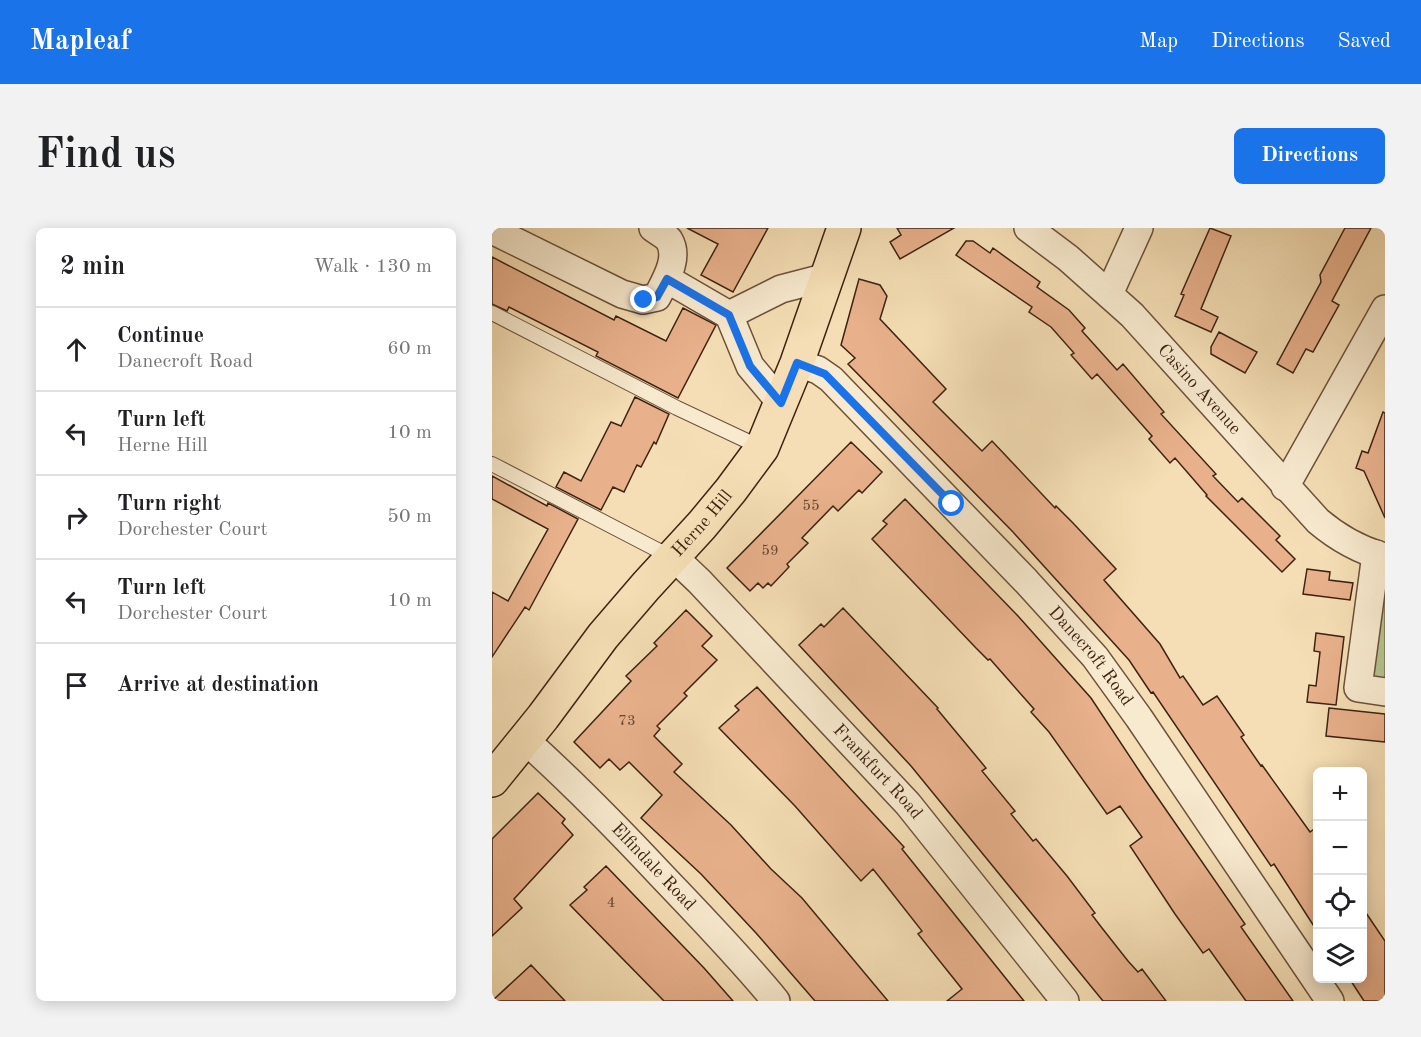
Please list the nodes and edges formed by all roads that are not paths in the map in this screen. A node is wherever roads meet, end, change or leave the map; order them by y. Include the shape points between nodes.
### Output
1 (653, 228) edge
2 (1028, 228) edge
3 (1139, 228) edge
4 (492, 230) edge
5 (837, 231) edge
6 (827, 277) junction
7 (667, 279) junction
8 (1109, 294) junction
9 (1385, 309) edge
10 (492, 313) edge
11 (729, 315) junction
12 (797, 363) junction
13 (781, 403) junction
14 (762, 448) junction
15 (492, 465) edge
16 (1285, 487) junction
17 (1380, 556) edge
18 (672, 558) junction
19 (1385, 692) edge
20 (524, 739) junction
21 (492, 780) edge
22 (776, 1001) edge
23 (1065, 1001) edge
24 (1330, 1001) edge

1 - 7 street via 669,240 673,257
2 - 8 street, Casino Avenue
3 - 8 street
4 - 7 street via 622,294 644,300 657,297
5 - 6 main road, Herne Hill
6 - 11 street via 781,289
6 - 12 main road, Herne Hill
7 - 11 street
8 - 16 street, Casino Avenue
9 - 16 street
10 - 14 lane
11 - 13 street via 750,366
12 - 13 main road, Herne Hill
12 - 24 street, Danecroft Road via 831,378 1095,657
13 - 14 main road, Herne Hill
14 - 18 main road, Herne Hill
15 - 18 lane
16 - 17 street, Casino Avenue via 1332,532
17 - 19 street, Casino Avenue via 1358,688
18 - 20 main road, Herne Hill via 609,629
18 - 23 street, Frankfurt Road via 699,580 888,782
20 - 21 main road, Herne Hill
20 - 22 street, Elfindale Road via 655,868

